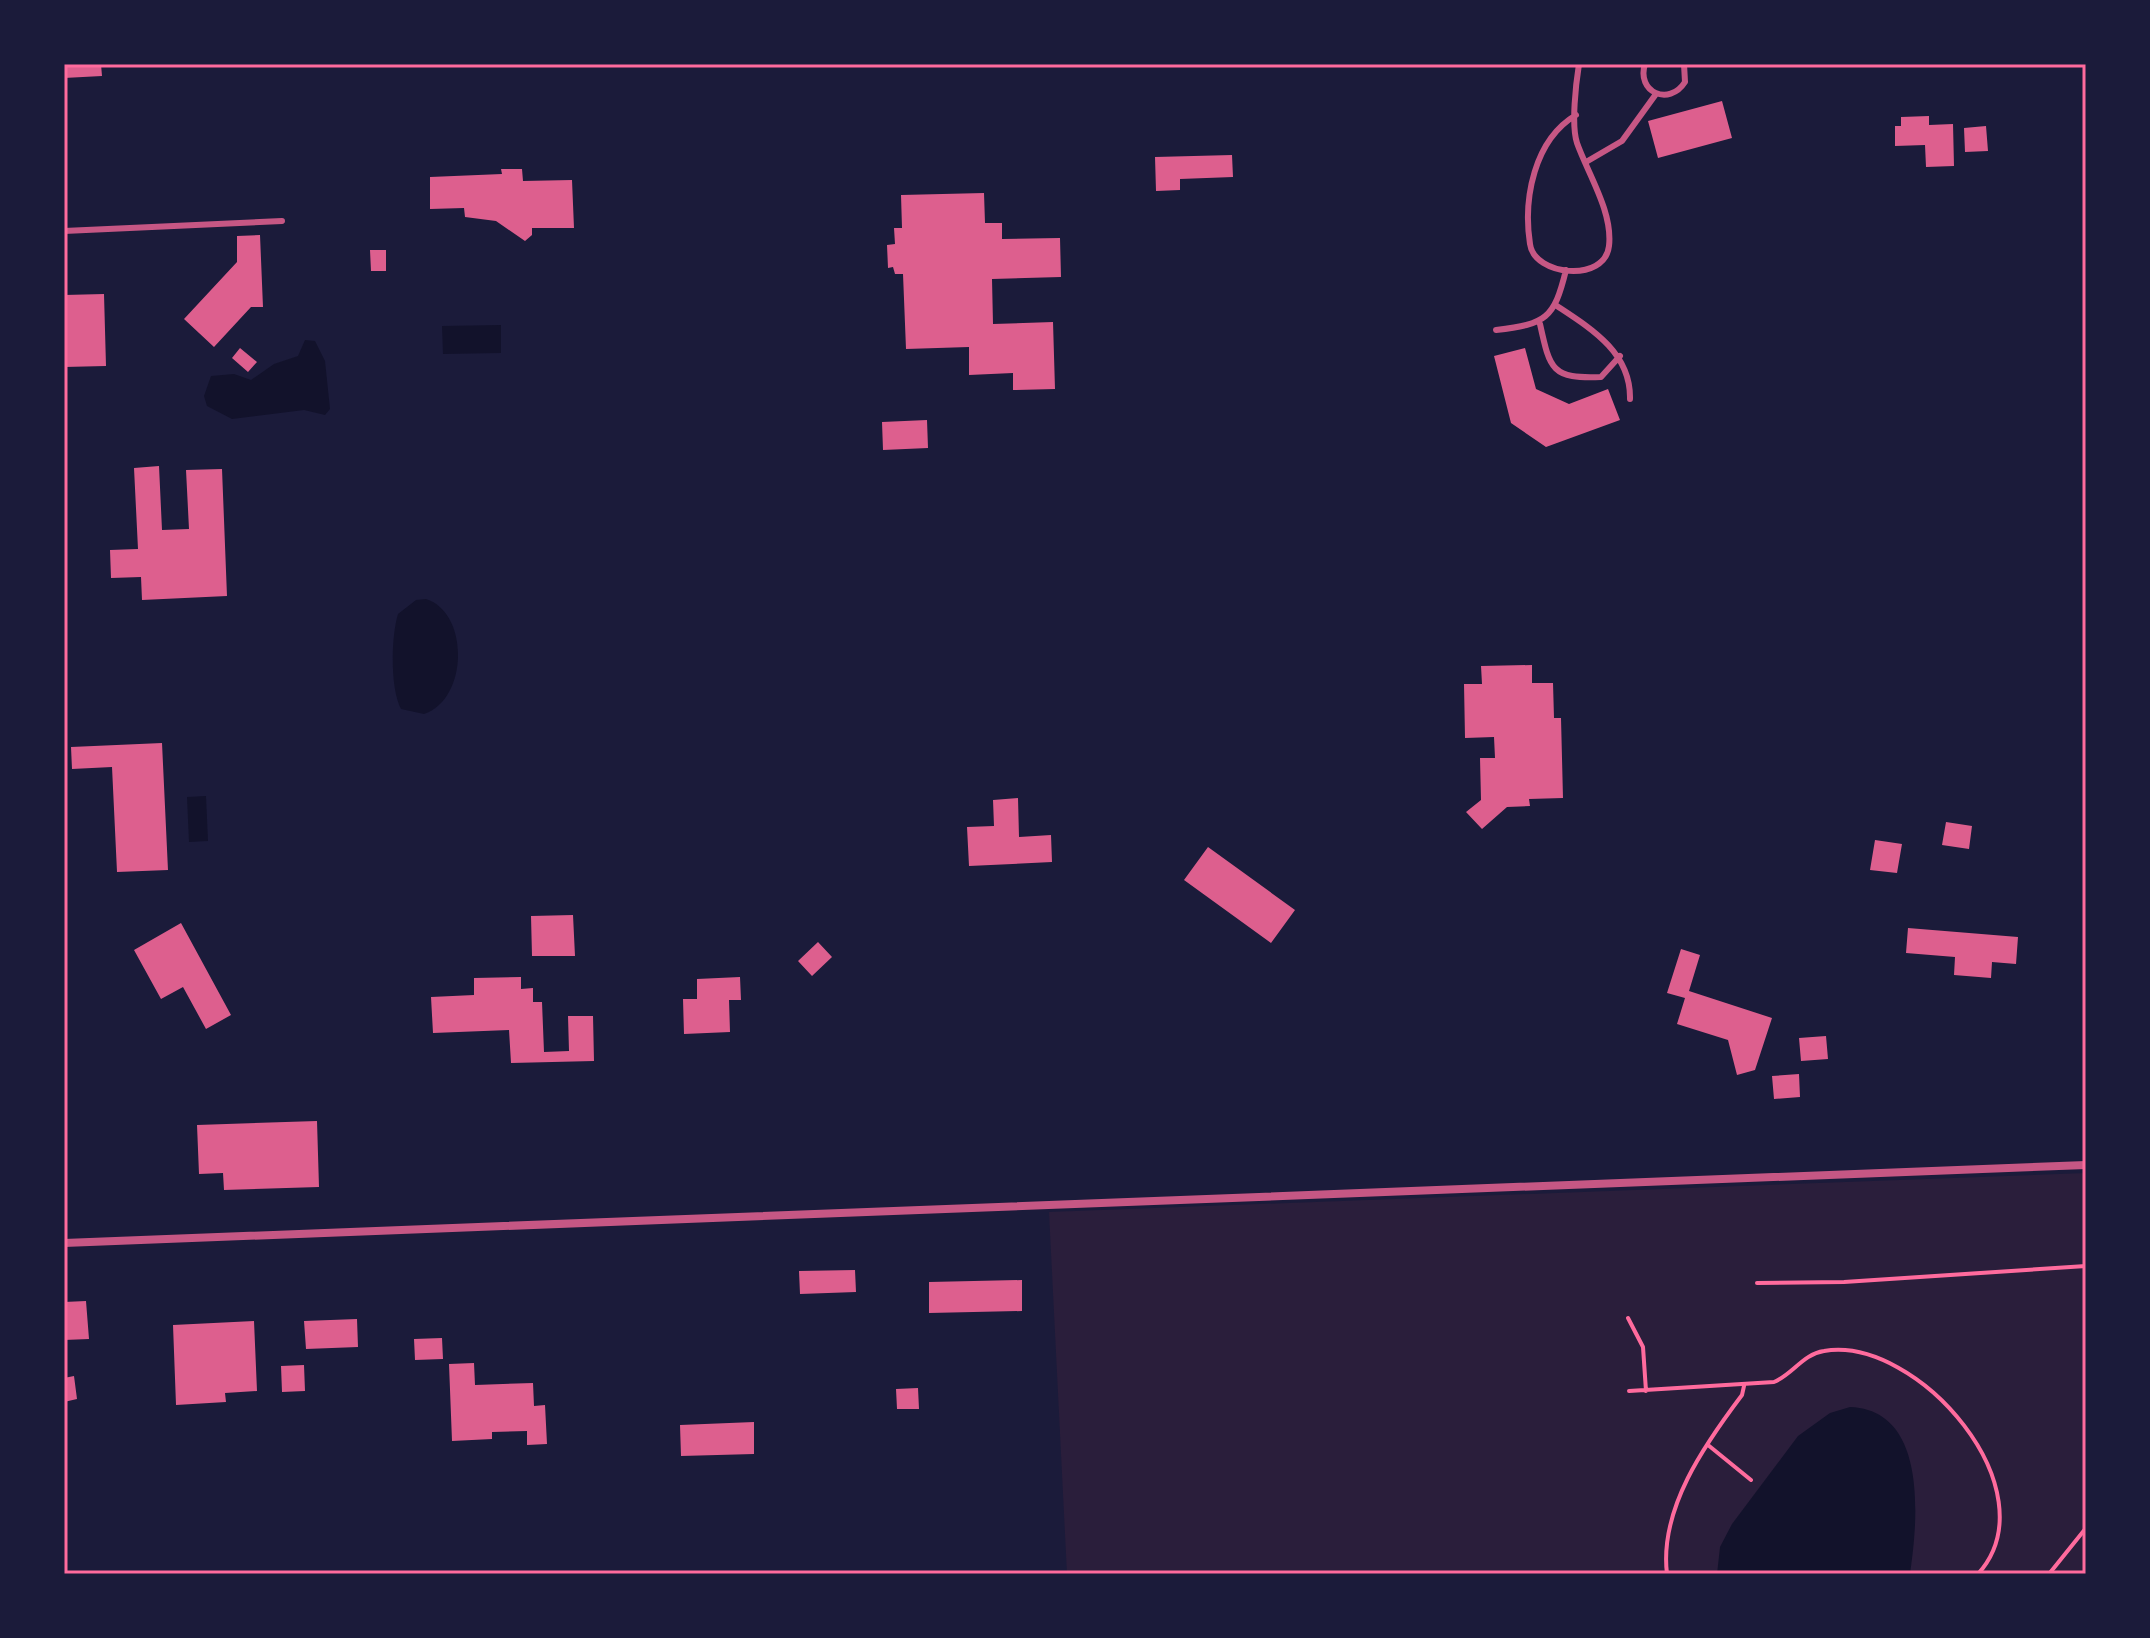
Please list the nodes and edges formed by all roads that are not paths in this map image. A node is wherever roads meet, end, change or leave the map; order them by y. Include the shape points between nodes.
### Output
1 (1579, 64) edge
2 (1645, 64) edge
3 (1684, 64) edge
4 (1656, 94) junction
5 (1576, 115) junction
6 (1586, 162) junction
7 (282, 221) dead end
8 (64, 231) edge
9 (1566, 270) junction
10 (1557, 306) junction
11 (1540, 324) junction
12 (1496, 330) dead end
13 (1620, 356) junction
14 (1630, 399) dead end
15 (2086, 1165) edge
16 (64, 1243) edge

1 - 5 lane
2 - 4 lane via 1644,82
3 - 4 lane via 1680,89
4 - 6 lane via 1622,141
5 - 6 lane via 1575,140
5 - 9 lane via 1558,126 1541,154 1527,218 1530,250 1540,261
6 - 9 lane via 1609,247 1594,269
7 - 8 lane
9 - 10 lane
10 - 11 lane
10 - 13 lane
11 - 12 lane
11 - 13 lane via 1546,353 1560,375 1601,377
13 - 14 lane
15 - 16 street

